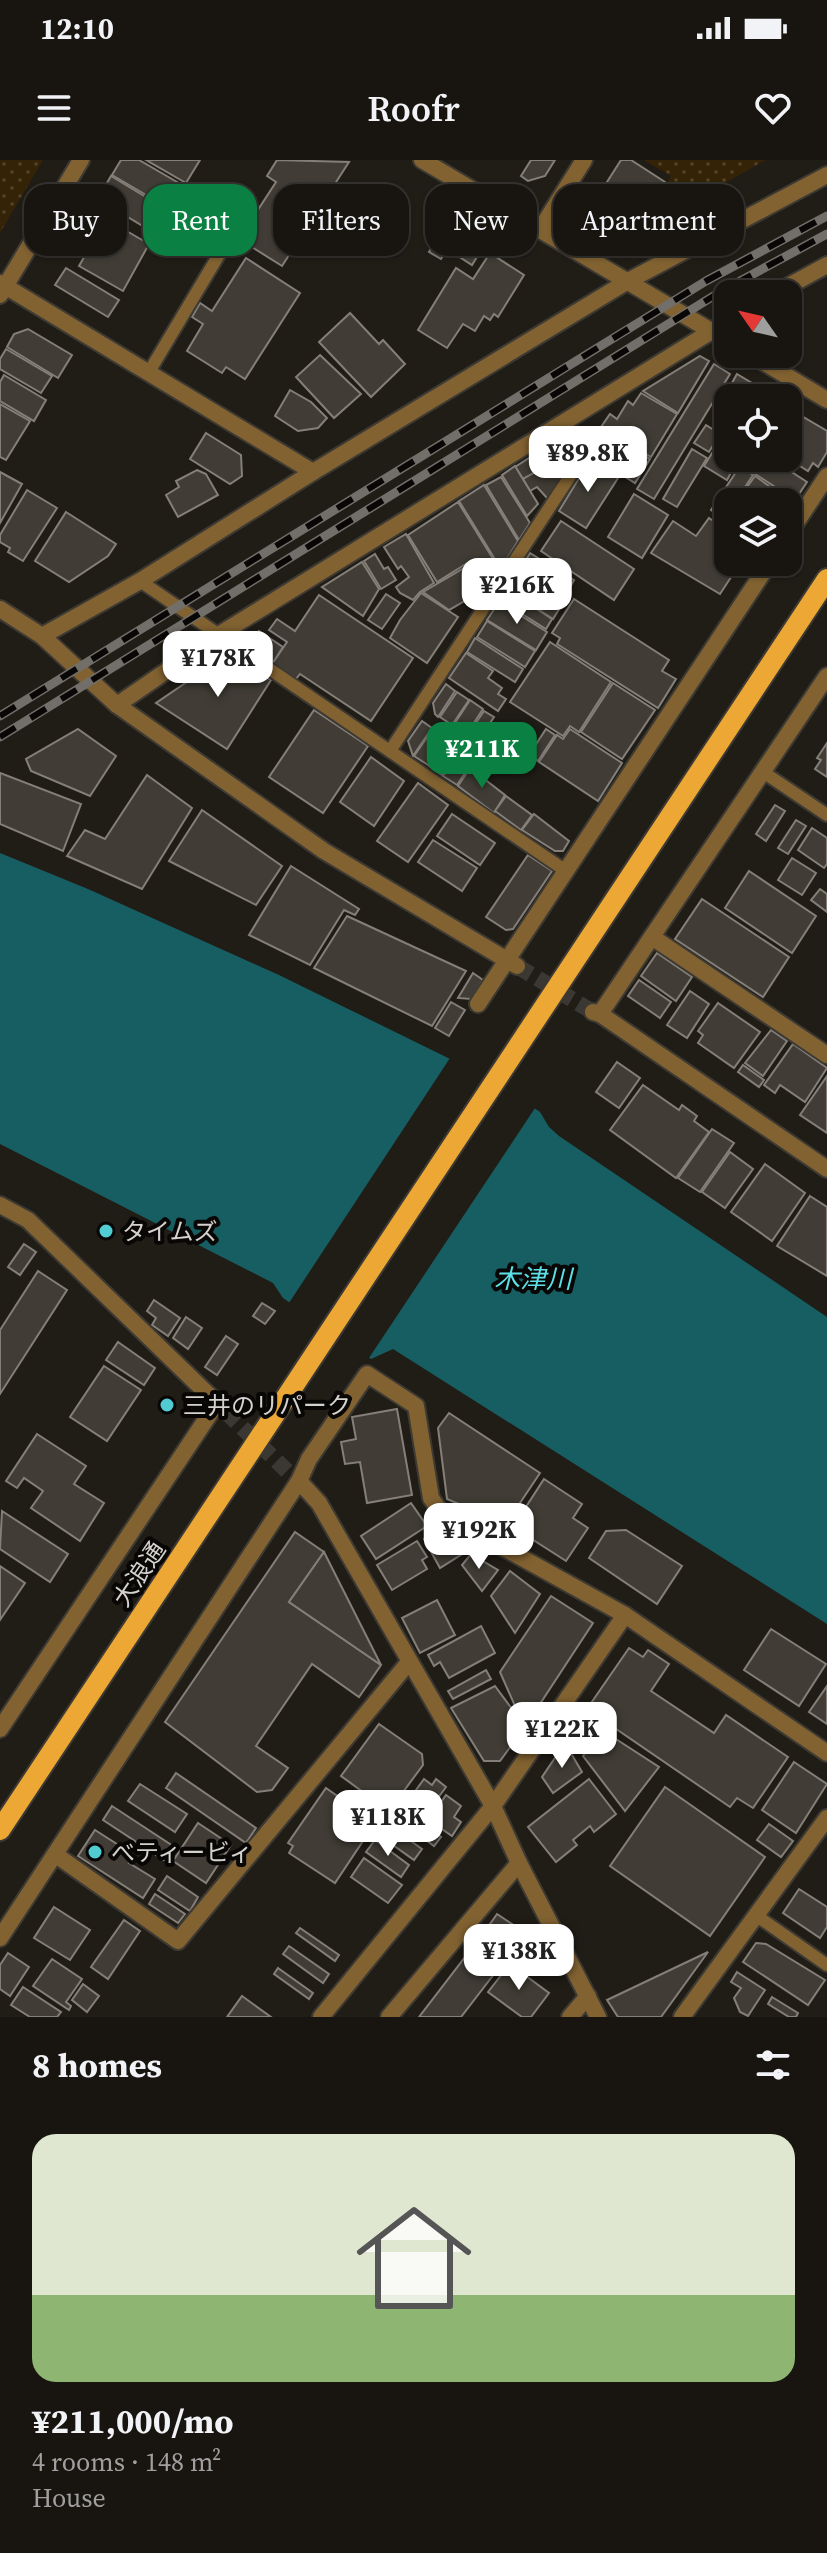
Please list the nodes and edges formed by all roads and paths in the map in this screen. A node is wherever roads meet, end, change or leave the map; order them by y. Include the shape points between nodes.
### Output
1 (81, 160) edge
2 (422, 160) edge
3 (584, 160) edge
4 (827, 175) edge
5 (540, 230) junction
6 (218, 256) edge
7 (827, 265) edge
8 (800, 280) edge
9 (628, 281) junction
10 (2, 288) edge
11 (712, 331) joint
12 (773, 368) edge
13 (149, 372) junction
14 (827, 400) edge
15 (541, 436) junction
16 (313, 472) junction
17 (827, 476) edge
18 (802, 514) edge
19 (761, 576) edge
20 (827, 579) edge
21 (140, 581) junction
22 (0, 609) edge
23 (220, 634) junction
24 (42, 636) junction
25 (827, 676) edge
26 (117, 705) junction
27 (390, 751) junction
28 (763, 772) junction
29 (827, 815) edge
30 (566, 871) junction
31 (652, 937) junction
32 (512, 963) junction
33 (478, 1004) dead end
34 (827, 1055) edge
35 (827, 1169) edge
36 (0, 1205) edge
37 (293, 1476) junction
38 (625, 1615) junction
39 (409, 1662) junction
40 (0, 1729) edge
41 (827, 1753) edge
42 (493, 1806) junction
43 (827, 1818) edge
44 (0, 1830) edge
45 (56, 1855) junction
46 (519, 1863) junction
47 (757, 1916) junction
48 (0, 1938) edge
49 (827, 1965) edge
50 (588, 1996) junction
51 (321, 2017) edge
52 (389, 2017) edge
53 (570, 2017) edge
54 (598, 2017) edge
55 (682, 2017) edge

1 - 10 street
2 - 5 street
3 - 5 street
4 - 9 street
5 - 9 street
6 - 13 lane
7 - 8 street
9 - 11 street
9 - 16 street
10 - 13 street
11 - 15 street
12 - 14 street
13 - 16 street
15 - 23 street
15 - 27 lane via 580,461
16 - 21 street
17 - 18 street
19 - 30 street
20 - 44 main road, 大浪通
21 - 23 lane
21 - 24 street
22 - 24 street
23 - 26 street
23 - 27 lane
24 - 26 street
25 - 28 street
26 - 32 street via 324,851
27 - 30 lane
28 - 29 lane
28 - 31 street
30 - 32 street
31 - 34 street
31 - 35 street via 597,1013
32 - 33 street
36 - 40 street via 28,1220 221,1407
37 - 38 street via 367,1374 416,1406 431,1498 441,1513
37 - 39 street via 319,1503
37 - 45 street
38 - 41 street
38 - 42 street
39 - 42 street
39 - 45 street via 178,1941
42 - 46 street
42 - 51 street
43 - 47 street
45 - 48 street
46 - 50 street
46 - 52 street
47 - 49 lane
47 - 55 street
50 - 53 street
50 - 54 street

